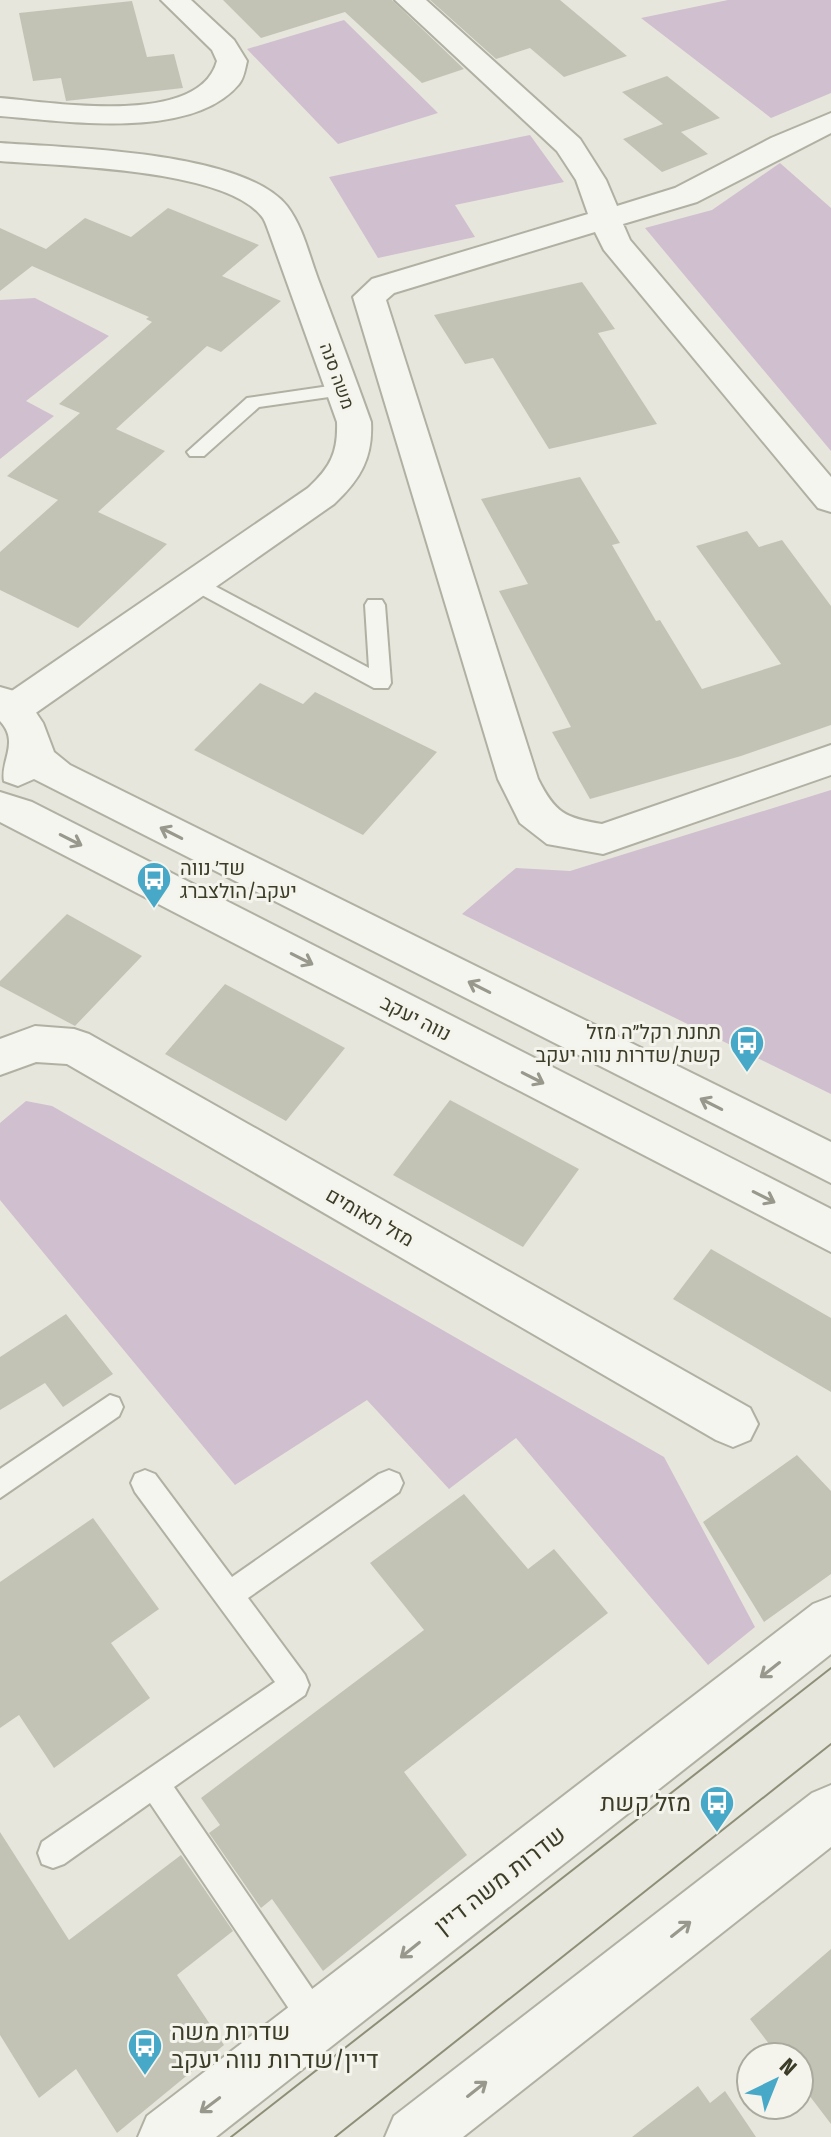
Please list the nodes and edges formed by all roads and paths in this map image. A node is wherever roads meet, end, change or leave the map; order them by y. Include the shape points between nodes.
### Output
1 (175, 0) edge
2 (412, 1) edge
3 (0, 107) edge
4 (831, 122) edge
5 (0, 152) edge
6 (607, 219) junction
7 (343, 390) junction
8 (197, 452) dead end
9 (831, 500) edge
10 (196, 583) junction
11 (375, 605) dead end
12 (14, 718) edge
13 (831, 760) edge
14 (0, 788) edge
15 (0, 807) edge
16 (0, 1057) edge
17 (831, 1164) edge
18 (831, 1232) edge
19 (110, 1407) dead end
20 (733, 1424) dead end
21 (145, 1483) dead end
22 (389, 1483) dead end
23 (0, 1485) edge
24 (229, 1595) junction
25 (831, 1622) edge
26 (154, 1783) junction
27 (831, 1812) edge
28 (53, 1853) dead end
29 (317, 2023) junction
30 (168, 2137) edge
31 (415, 2137) edge

1 - 3 street via 224,46 232,61 227,80 198,101 143,114
2 - 6 street via 569,145
4 - 6 street via 686,195
5 - 7 street, משה סנה via 208,174 241,186 272,208 286,235
6 - 9 street via 615,243
6 - 13 street via 383,286 369,297 518,779 534,812 561,833 603,839
7 - 8 lane via 254,402
7 - 10 street, משה סנה via 354,422 355,452 349,466 321,496
10 - 11 lane via 381,683
10 - 12 street, משה סנה
12 - 14 street via 22,767
17 -> 12 street via 56,775 40,762
15 -> 18 street, נווה יעקב
16 - 20 street, מזל תאומים via 35,1044 74,1047
19 - 23 lane
21 - 24 lane
22 - 24 lane
24 - 26 lane via 295,1685
25 -> 29 street, שדרות משה דיין
26 - 28 lane
26 - 29 lane
31 -> 27 street
29 -> 30 street, שדרות משה דיין

